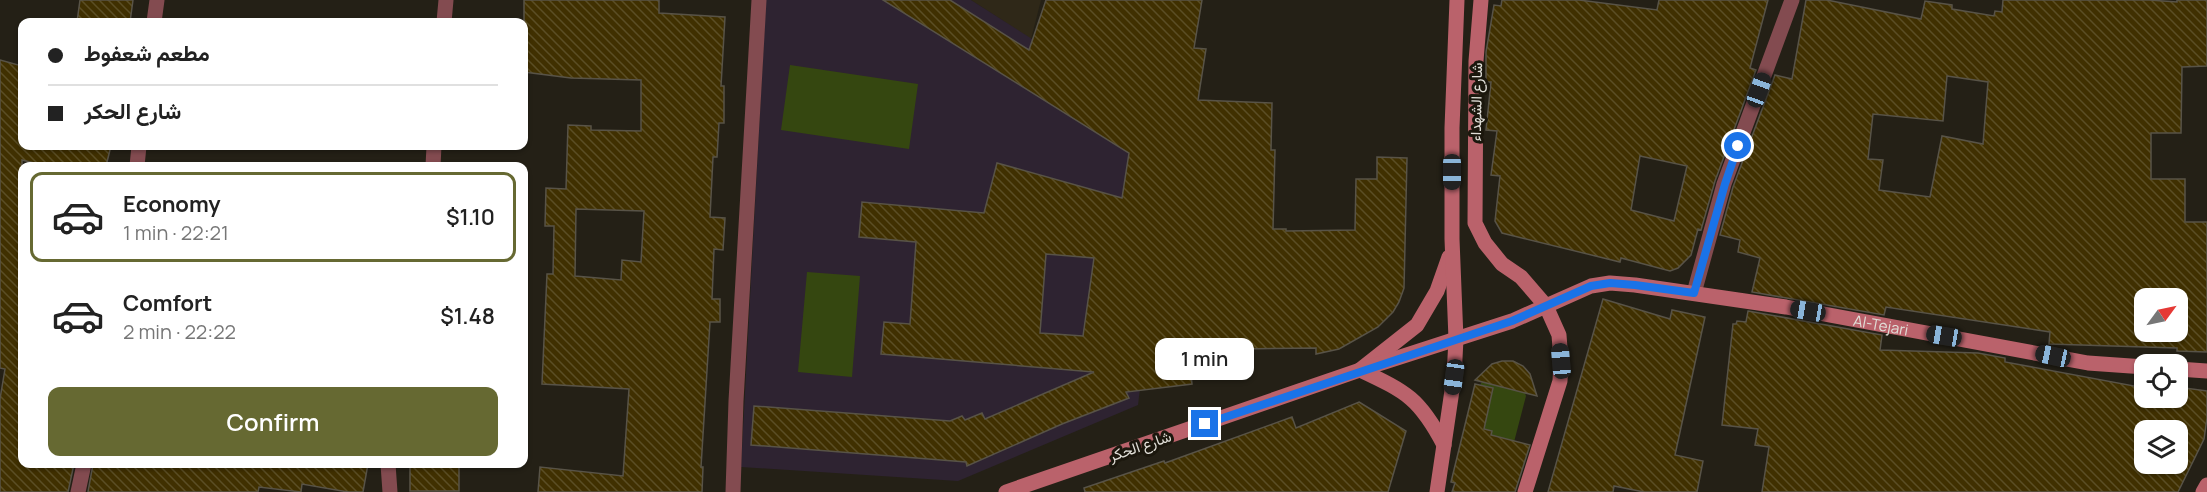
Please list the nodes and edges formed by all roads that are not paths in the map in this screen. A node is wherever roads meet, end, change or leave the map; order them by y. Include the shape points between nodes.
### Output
1 (157, 0) edge
2 (446, 0) edge
3 (759, 0) edge
4 (1457, 0) edge
5 (1481, 0) edge
6 (1792, 0) edge
7 (155, 18) edge
8 (444, 18) edge
9 (1452, 239) junction
10 (1694, 293) junction
11 (1546, 306) junction
12 (1456, 339) junction
13 (2134, 366) edge
14 (1360, 370) junction
15 (2188, 370) edge
16 (2207, 371) edge
17 (1444, 445) junction
18 (83, 468) edge
19 (388, 468) edge
20 (2207, 485) edge
21 (78, 492) edge
22 (390, 492) edge
23 (733, 492) edge
24 (1006, 492) edge
25 (1437, 492) edge
26 (1525, 492) edge
27 (2203, 492) edge

1 - 7 street
2 - 8 street
3 - 23 street
4 - 9 street, شارع الشهداء
5 - 11 street, شارع الشهداء via 1476,61 1475,223 1496,257 1521,277
6 - 10 street via 1725,184
9 - 12 street, شارع الشهداء
9 - 14 street via 1446,269 1417,325
10 - 11 street, Al-Tejari via 1610,283 1591,286
10 - 13 street, Al-Tejari via 2088,363
11 - 12 street, شارع الحكر
11 - 26 street, شارع الشهداء via 1559,335 1560,381
12 - 14 street, شارع الحكر
12 - 17 street, شارع الشهداء
14 - 17 street via 1418,403
14 - 24 street, شارع الحكر
15 - 16 street
17 - 25 street, شارع الشهداء
18 - 21 street
19 - 22 street
20 - 27 street

